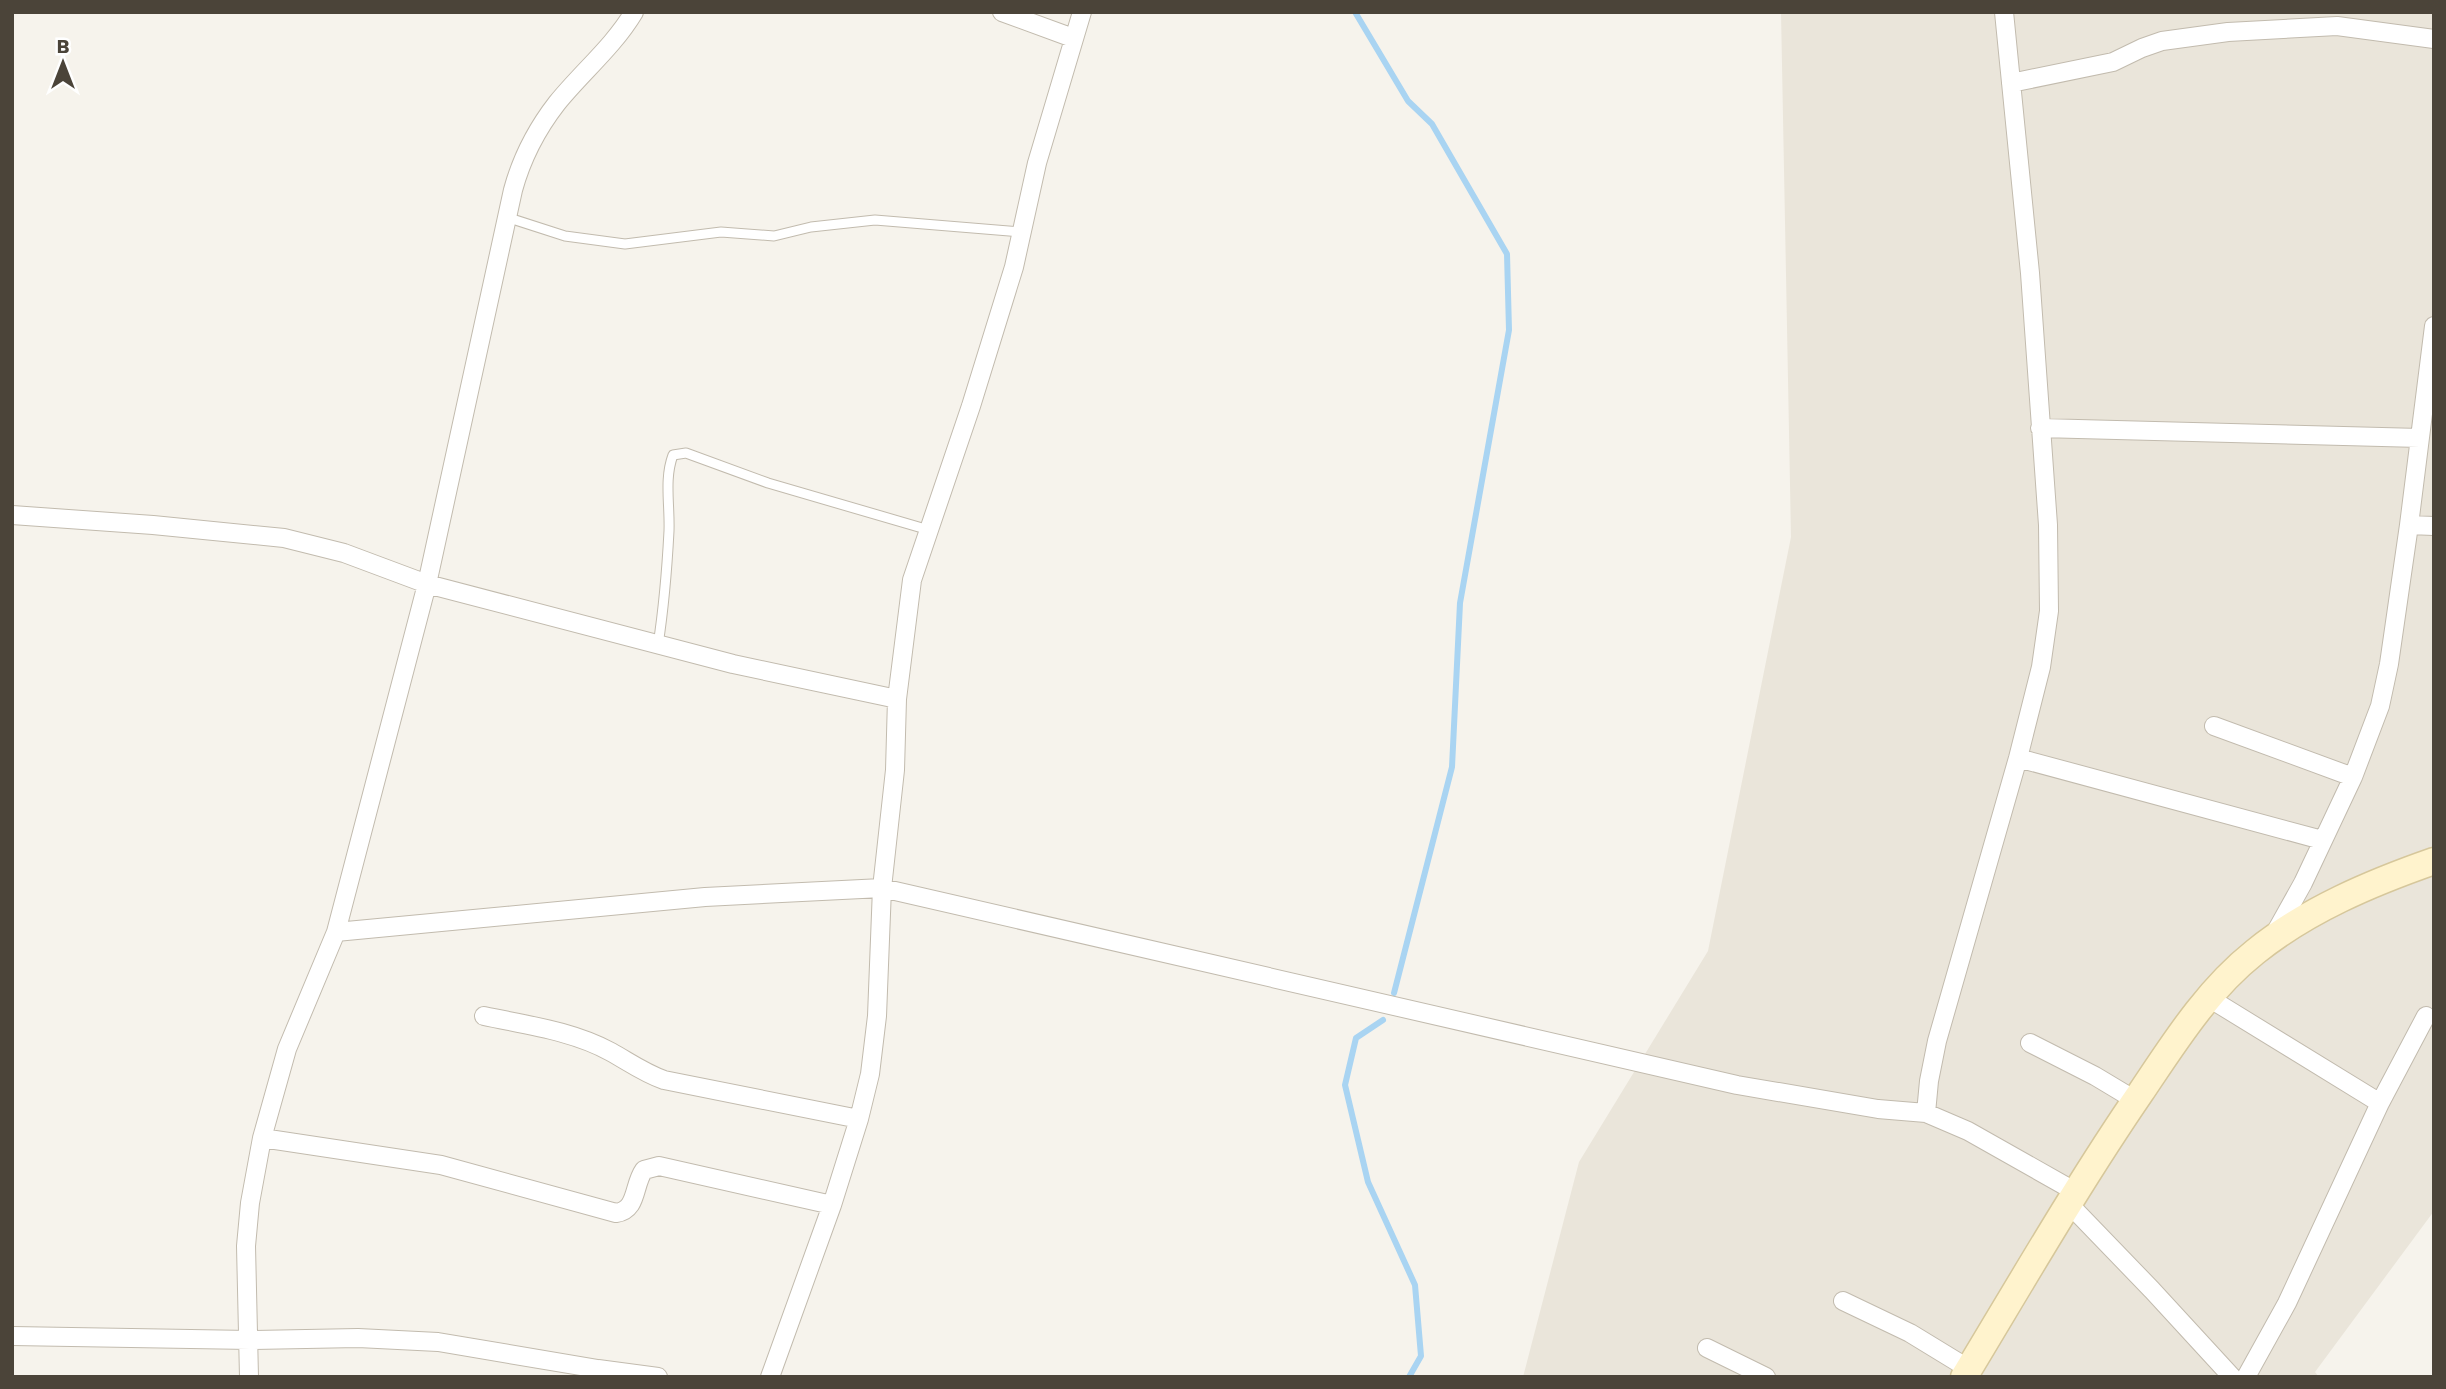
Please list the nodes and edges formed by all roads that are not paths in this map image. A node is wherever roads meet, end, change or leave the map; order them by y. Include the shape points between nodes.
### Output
1 (634, 12) edge
2 (1002, 12) edge
3 (1082, 12) edge
4 (2004, 12) edge
5 (1073, 38) junction
6 (2434, 39) edge
7 (2011, 83) junction
8 (506, 217) junction
9 (1022, 232) junction
10 (2434, 326) edge
11 (2040, 428) junction
12 (2420, 438) junction
13 (12, 515) edge
14 (2409, 525) junction
15 (2434, 526) edge
16 (929, 530) junction
17 (427, 584) junction
18 (658, 645) junction
19 (897, 699) junction
20 (2214, 726) dead end
21 (2018, 758) junction
22 (2353, 776) junction
23 (2322, 840) junction
24 (2434, 861) edge
25 (881, 888) junction
26 (336, 932) junction
27 (2271, 941) junction
28 (2209, 998) junction
29 (484, 1016) dead end
30 (2426, 1016) dead end
31 (2030, 1043) dead end
32 (2135, 1100) junction
33 (2380, 1104) junction
34 (1926, 1113) junction
35 (859, 1119) junction
36 (262, 1138) junction
37 (2072, 1198) junction
38 (832, 1205) junction
39 (1843, 1301) dead end
40 (12, 1336) edge
41 (250, 1340) junction
42 (1707, 1348) dead end
43 (1966, 1373) edge
44 (249, 1377) edge
45 (658, 1377) edge
46 (770, 1377) edge
47 (1766, 1377) edge
48 (2232, 1377) edge
49 (2246, 1377) edge

1 - 8 street via 535,134 519,167
2 - 5 street
3 - 5 street
4 - 7 street
5 - 9 street
6 - 7 street via 2337,26 2228,32 2162,41 2113,62
7 - 11 street
8 - 9 lane via 565,236 625,244 721,232 774,236 875,220
8 - 17 street
9 - 16 street
10 - 12 street
11 - 12 street
11 - 21 street via 2049,611 2041,667
12 - 14 street
13 - 17 street via 284,538 344,553
14 - 15 street
14 - 22 street via 2380,706
16 - 18 lane via 768,483 698,456 673,455 668,468 666,600
16 - 19 street via 908,599
17 - 18 street
17 - 26 street
18 - 19 street
19 - 25 street via 895,770
20 - 22 street
21 - 23 street
21 - 34 street via 1937,1041
22 - 23 street
23 - 27 street
24 - 27 main road via 2328,904
25 - 26 street via 705,897
25 - 34 street via 1737,1084
25 - 35 street via 877,1016
26 - 36 street via 287,1049
27 - 28 main road
28 - 32 main road
28 - 33 street
29 - 35 street via 579,1039 664,1080
30 - 33 street
31 - 32 street
32 - 37 main road
33 - 49 street via 2287,1303
34 - 37 street via 1968,1130
35 - 38 street
36 - 38 street via 441,1165 616,1213 632,1204 644,1170 659,1166
36 - 41 street via 246,1246
37 - 43 main road
37 - 48 street
38 - 46 street
39 - 43 street via 1910,1333
40 - 41 street
41 - 44 street
41 - 45 street via 438,1342
42 - 47 street

